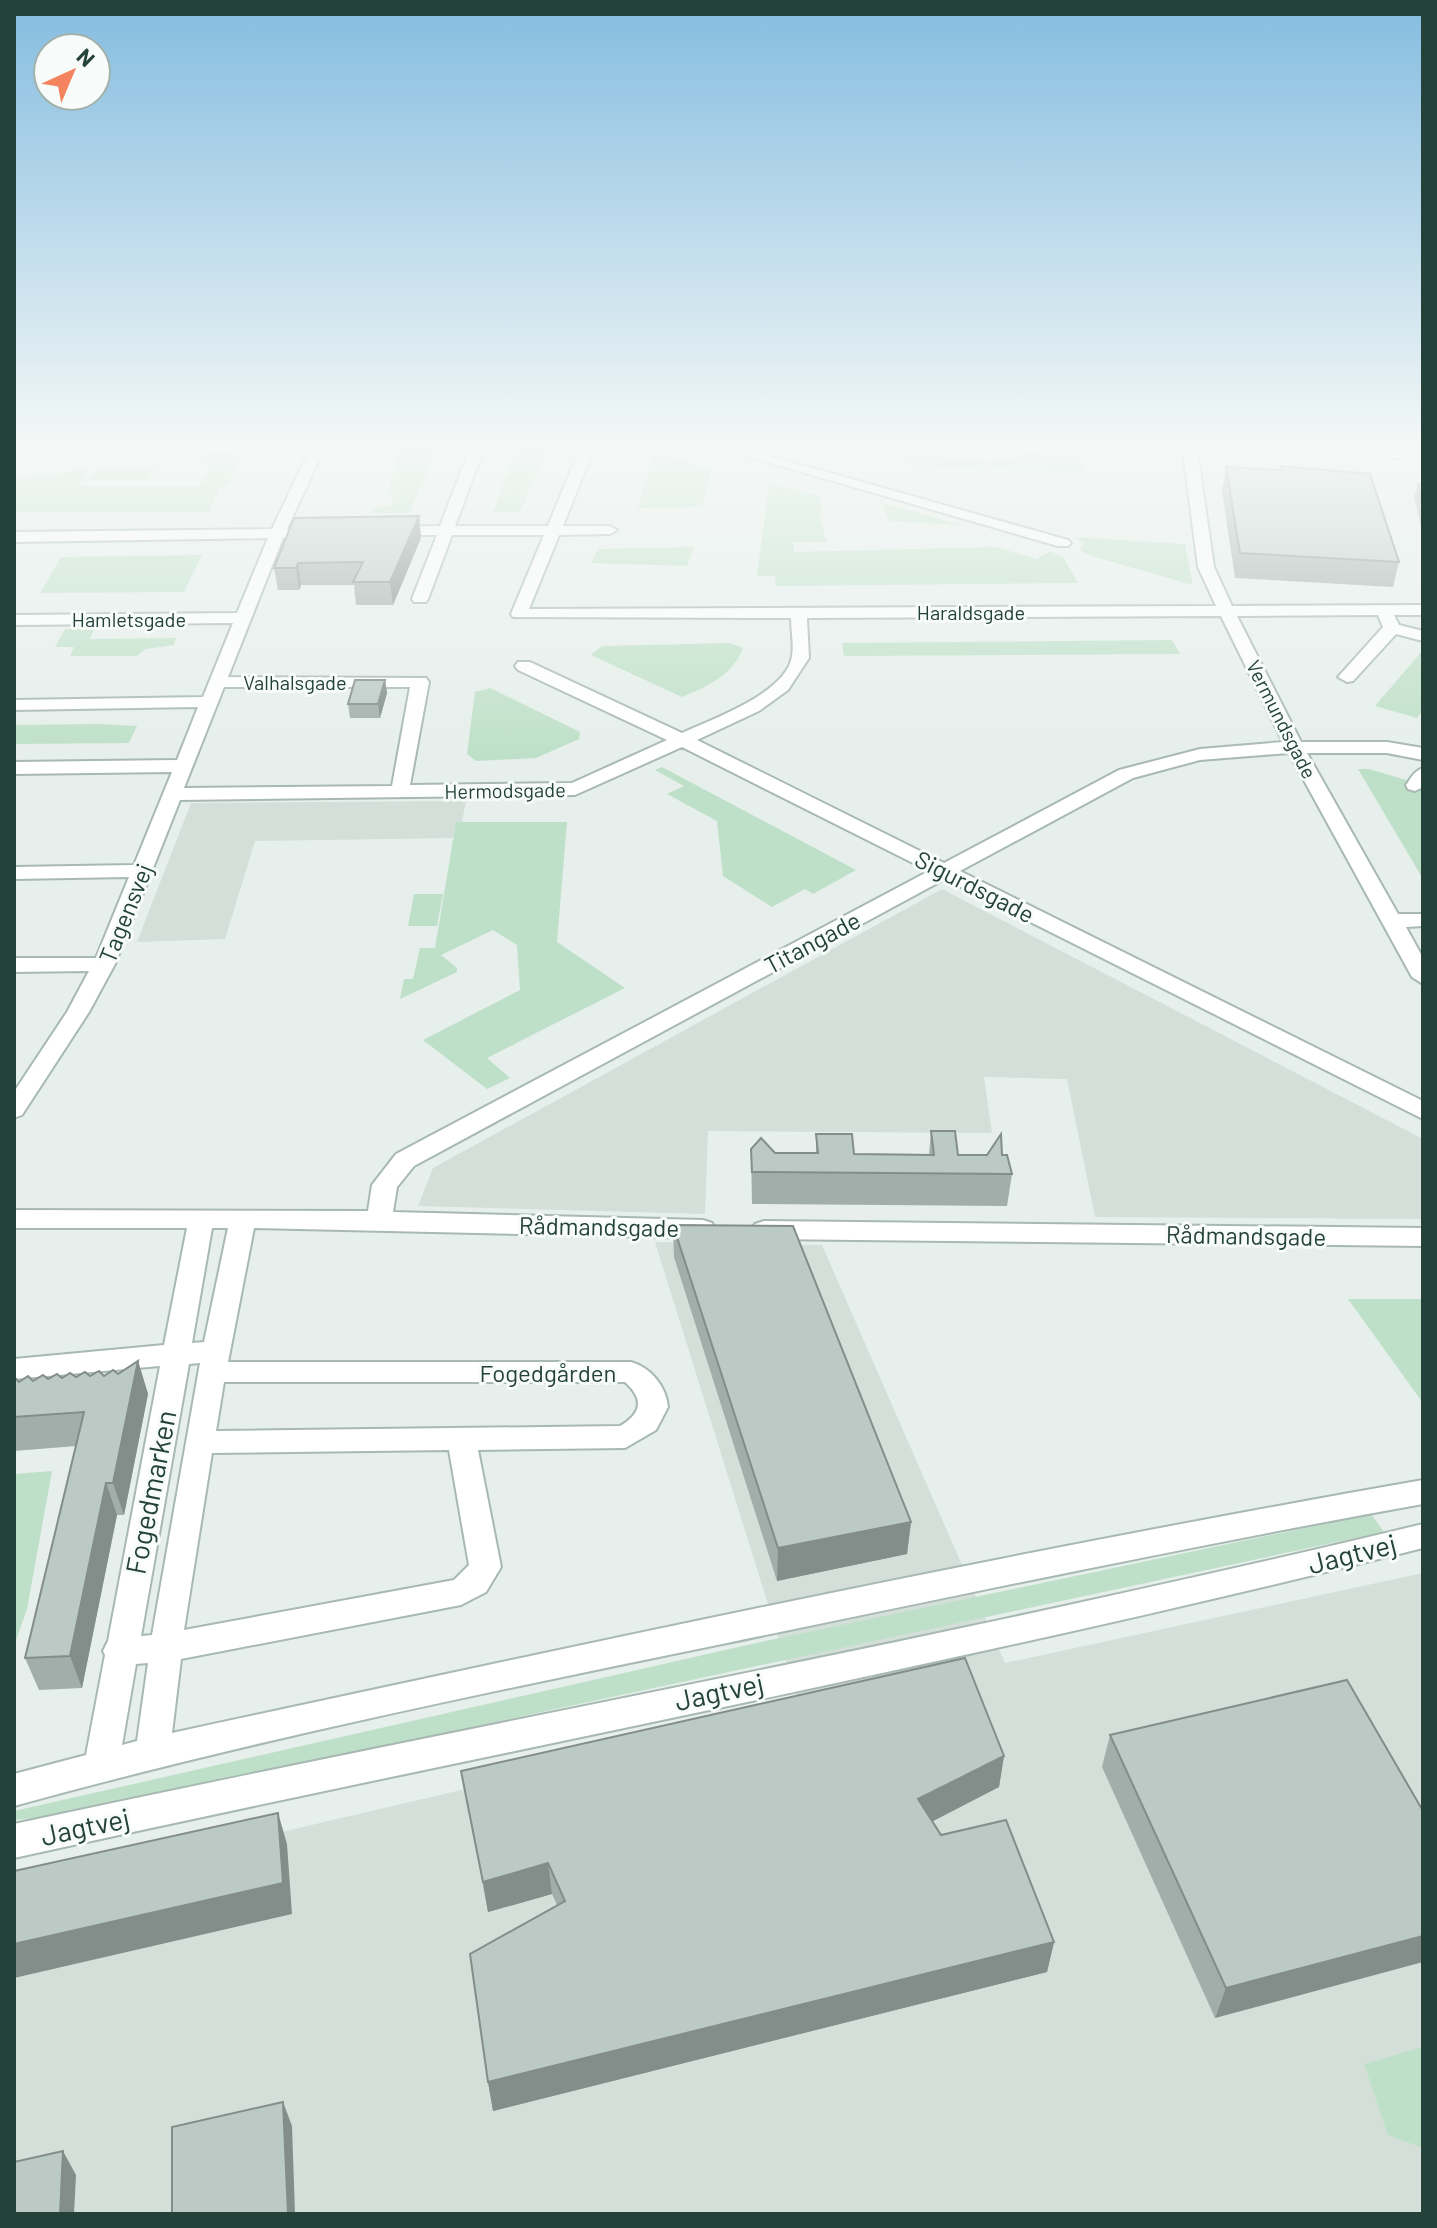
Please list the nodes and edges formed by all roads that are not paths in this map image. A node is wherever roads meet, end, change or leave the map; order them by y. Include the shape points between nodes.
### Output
1 (272, 547) edge
2 (438, 547) edge
3 (545, 547) edge
4 (1203, 547) edge
5 (420, 599) dead end
6 (1382, 610) junction
7 (1423, 610) edge
8 (1227, 611) junction
9 (799, 613) junction
10 (243, 618) junction
11 (14, 620) edge
12 (1392, 628) junction
13 (1423, 636) edge
14 (524, 666) dead end
15 (1347, 677) dead end
16 (217, 682) junction
17 (209, 702) junction
18 (14, 705) edge
19 (683, 740) junction
20 (1295, 748) junction
21 (1423, 754) edge
22 (183, 766) junction
23 (14, 768) edge
24 (400, 791) junction
25 (173, 794) junction
26 (945, 870) junction
27 (142, 871) junction
28 (14, 873) edge
29 (1423, 920) edge
30 (1390, 921) junction
31 (104, 964) junction
32 (14, 965) edge
33 (1423, 977) edge
34 (14, 1110) edge
35 (1423, 1111) edge
36 (14, 1219) edge
37 (201, 1220) junction
38 (243, 1220) junction
39 (379, 1220) junction
40 (1423, 1237) edge
41 (176, 1355) junction
42 (214, 1361) junction
43 (14, 1369) edge
44 (462, 1440) junction
45 (201, 1442) junction
46 (1423, 1492) edge
47 (1423, 1536) edge
48 (164, 1648) junction
49 (119, 1651) junction
50 (153, 1752) junction
51 (101, 1765) junction
52 (14, 1790) edge
53 (14, 1841) edge

1 - 10 street, Tagensvej
2 - 5 street
3 - 9 street, Haraldsgade via 519,614
4 - 8 street, Vermundsgade via 1206,567
6 - 7 street, Haraldsgade
6 - 8 street, Haraldsgade
6 - 12 street
8 - 9 street, Haraldsgade
8 - 20 street, Vermundsgade
9 - 19 street, Hermodsgade via 801,658 782,686 753,707
10 - 11 street, Hamletsgade
10 - 16 street, Tagensvej
12 - 13 street
12 - 15 street
14 - 19 street, Sigurdsgade
16 - 17 street, Tagensvej
16 - 24 street, Valhalsgade via 420,682
17 - 18 street
17 - 22 street, Tagensvej
19 - 24 street, Hermodsgade via 575,789
19 - 26 street, Sigurdsgade
20 - 21 street, Titangade via 1390,747
20 - 26 street, Titangade via 1208,752 1152,764
20 - 30 street, Vermundsgade
22 - 23 street
22 - 25 street, Tagensvej
24 - 25 street, Hermodsgade
25 - 27 street, Tagensvej
26 - 35 street, Sigurdsgade
26 - 39 street, Titangade via 405,1160 385,1185
27 - 28 street
27 - 31 street, Tagensvej
29 - 30 street
30 - 33 street, Vermundsgade
31 - 32 street
31 - 34 street, Tagensvej
36 - 37 street, Rådmandsgade
37 - 38 street, Rådmandsgade
37 - 41 street, Fogedmarken
38 - 39 street, Rådmandsgade
38 - 42 street, Fogedmarken
39 - 40 street, Rådmandsgade
41 - 42 street
41 - 43 street
41 - 49 street, Fogedmarken
42 - 44 street, Fogedgården via 631,1372 648,1384 655,1401 653,1416 625,1437
42 - 45 street, Fogedmarken
44 - 45 street, Fogedgården
44 - 48 street via 485,1567 475,1583 461,1592
45 - 48 street, Fogedmarken
46 - 50 street, Jagtvej via 837,1606
47 - 53 street, Jagtvej via 1195,1592
48 - 49 street
48 - 50 street, Fogedmarken
49 - 51 street, Fogedmarken
50 - 51 street, Jagtvej
51 - 52 street, Jagtvej

